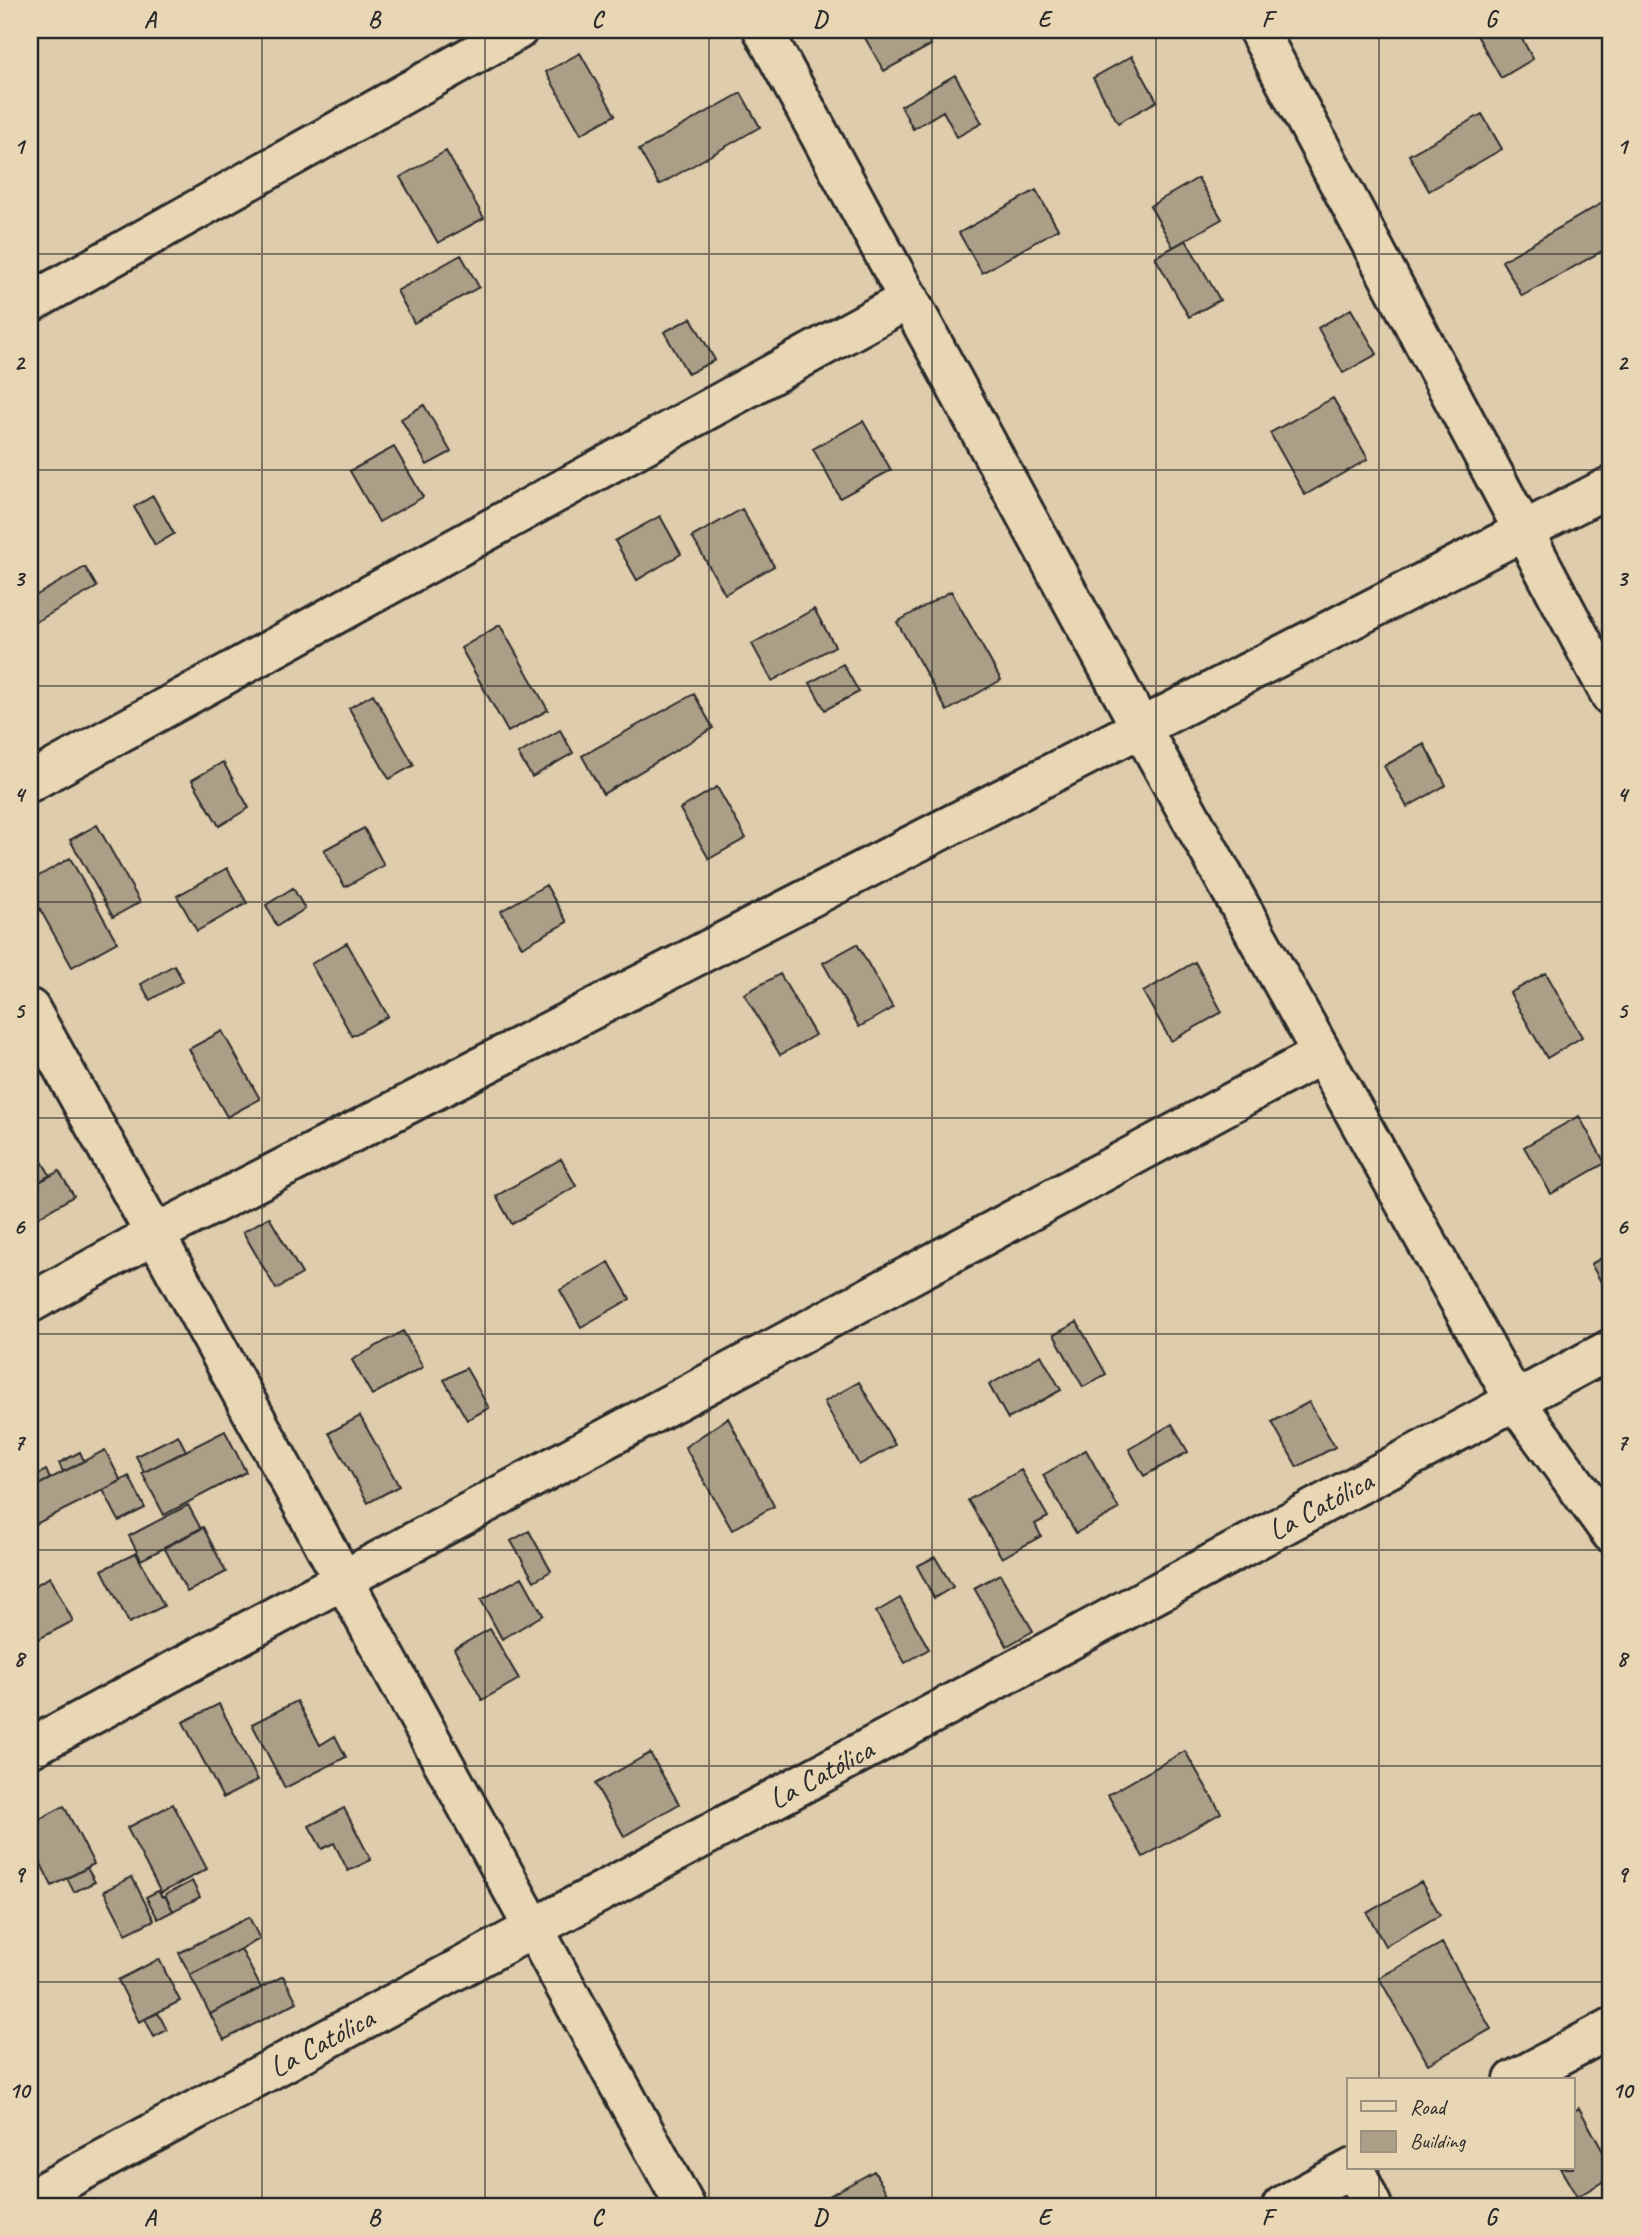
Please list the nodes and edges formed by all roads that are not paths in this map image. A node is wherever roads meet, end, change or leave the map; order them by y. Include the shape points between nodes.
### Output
1 (517, 30) edge
2 (763, 30) edge
3 (1258, 30) edge
4 (909, 299) junction
5 (30, 303) edge
6 (1611, 486) edge
7 (1524, 531) junction
8 (1611, 696) edge
9 (1141, 728) junction
10 (30, 782) edge
11 (30, 1009) edge
12 (1322, 1054) junction
13 (155, 1234) junction
14 (30, 1303) edge
15 (1611, 1349) edge
16 (1515, 1401) junction
17 (1611, 1533) edge
18 (344, 1579) junction
19 (30, 1748) edge
20 (533, 1928) junction
21 (1611, 2028) edge
22 (1518, 2078) edge
23 (1349, 2170) edge
24 (1354, 2170) edge
25 (30, 2199) edge
26 (685, 2206) edge
27 (1282, 2206) edge
28 (1372, 2206) edge

1 - 5 street
2 - 4 street
3 - 7 street
4 - 9 street
4 - 10 street
6 - 7 street
7 - 8 street
7 - 9 street
9 - 12 street
9 - 13 street
11 - 13 street
12 - 16 street
12 - 18 street
13 - 14 street
13 - 18 street
15 - 16 street, La Católica
16 - 17 street
16 - 20 street, La Católica
18 - 19 street
18 - 20 street
20 - 25 street, La Católica
20 - 26 street
21 - 22 street
23 - 27 street
24 - 28 street

